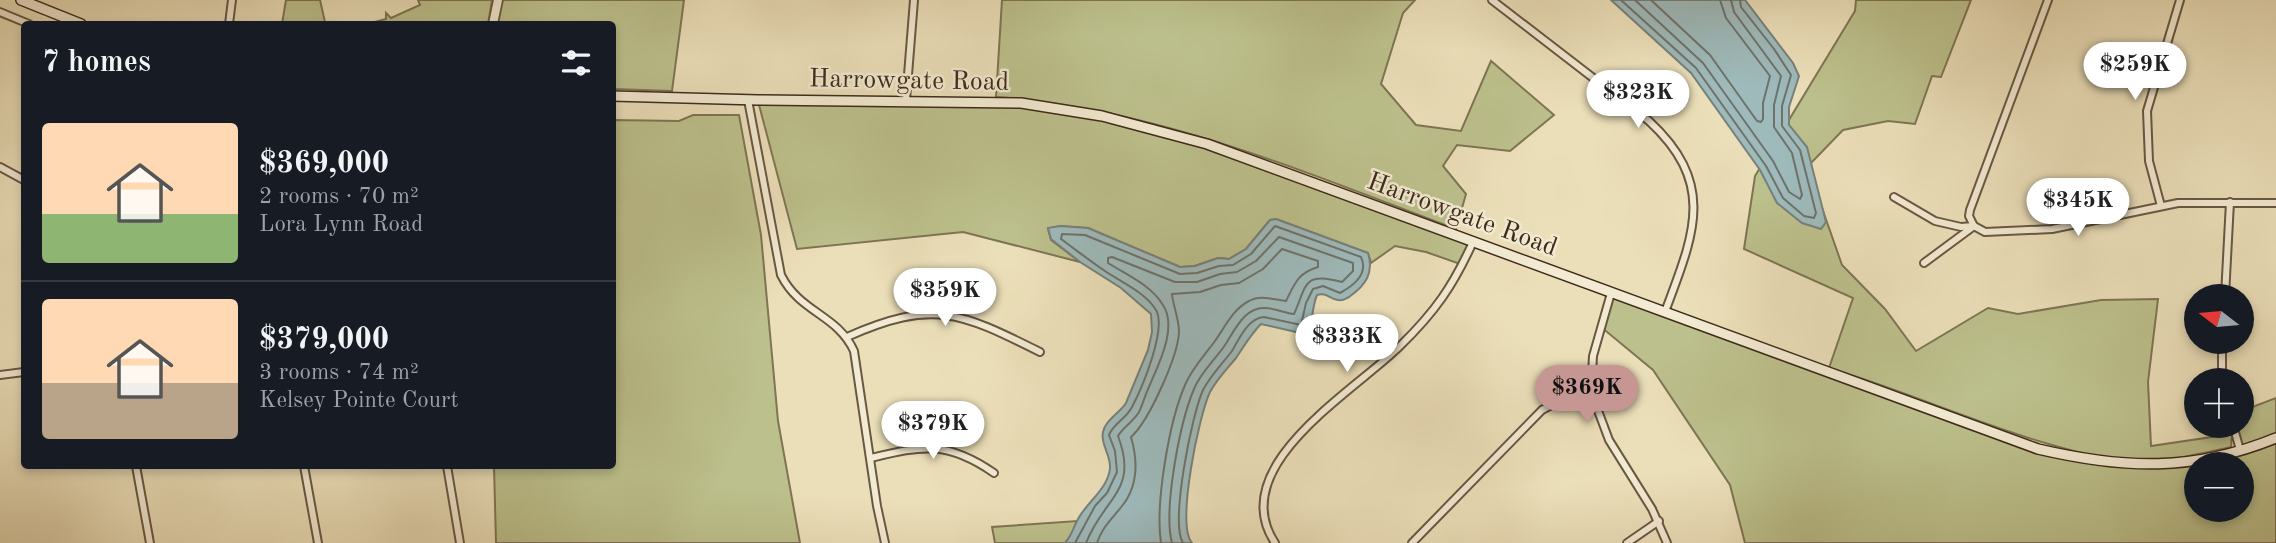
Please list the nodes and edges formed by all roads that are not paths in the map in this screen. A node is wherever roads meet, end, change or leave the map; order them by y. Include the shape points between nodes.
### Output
1 (21, 0) edge
2 (232, 0) edge
3 (498, 0) edge
4 (914, 0) edge
5 (1492, 0) edge
6 (2048, 0) edge
7 (2180, 0) edge
8 (0, 12) edge
9 (22, 21) edge
10 (74, 21) edge
11 (229, 21) edge
12 (494, 21) edge
13 (616, 96) edge
14 (748, 100) junction
15 (906, 100) junction
16 (0, 167) edge
17 (21, 178) edge
18 (1894, 197) dead end
19 (2230, 202) junction
20 (2276, 203) edge
21 (2161, 206) junction
22 (1974, 226) junction
23 (1473, 242) junction
24 (1924, 263) dead end
25 (2226, 284) edge
26 (1611, 293) junction
27 (1665, 312) junction
28 (847, 337) junction
29 (1040, 352) dead end
30 (21, 372) edge
31 (0, 375) edge
32 (1591, 392) junction
33 (2237, 438) edge
34 (2276, 438) edge
35 (2240, 450) junction
36 (871, 458) junction
37 (137, 469) edge
38 (305, 469) edge
39 (448, 469) edge
40 (994, 473) dead end
41 (1659, 521) junction
42 (150, 543) edge
43 (318, 543) edge
44 (460, 543) edge
45 (885, 543) edge
46 (1275, 543) edge
47 (1412, 543) edge
48 (1627, 543) edge
49 (1667, 543) edge

1 - 10 main road
2 - 11 street
3 - 12 street
4 - 15 street
5 - 27 street via 1649,121 1681,159 1693,193 1693,224
6 - 22 street via 1970,210
7 - 21 street via 2147,111 2149,160
8 - 9 street
13 - 14 main road, Harrowgate Road
14 - 15 main road, Harrowgate Road
14 - 28 street via 781,275 794,296
15 - 23 main road, Harrowgate Road via 1021,103 1119,119 1207,144
16 - 17 street
18 - 22 street via 1936,221
19 - 20 street
19 - 21 street
19 - 25 street
21 - 22 street via 2052,229 1985,232
22 - 24 street
23 - 26 main road, Harrowgate Road
23 - 46 street via 1437,306 1390,356 1326,410 1277,465 1265,485 1262,506
26 - 27 main road, Harrowgate Road
26 - 32 street via 1593,356
27 - 35 main road, Harrowgate Road via 2039,449 2104,462 2155,465
28 - 29 street via 902,317 940,313 969,319
28 - 36 street via 857,361
30 - 31 street
32 - 41 street via 1608,440
32 - 47 street via 1542,410
33 - 35 street
34 - 35 main road, Harrowgate Road
36 - 40 street via 938,448 964,454
36 - 45 street
37 - 42 street
38 - 43 street
39 - 44 street
41 - 48 street
41 - 49 street

